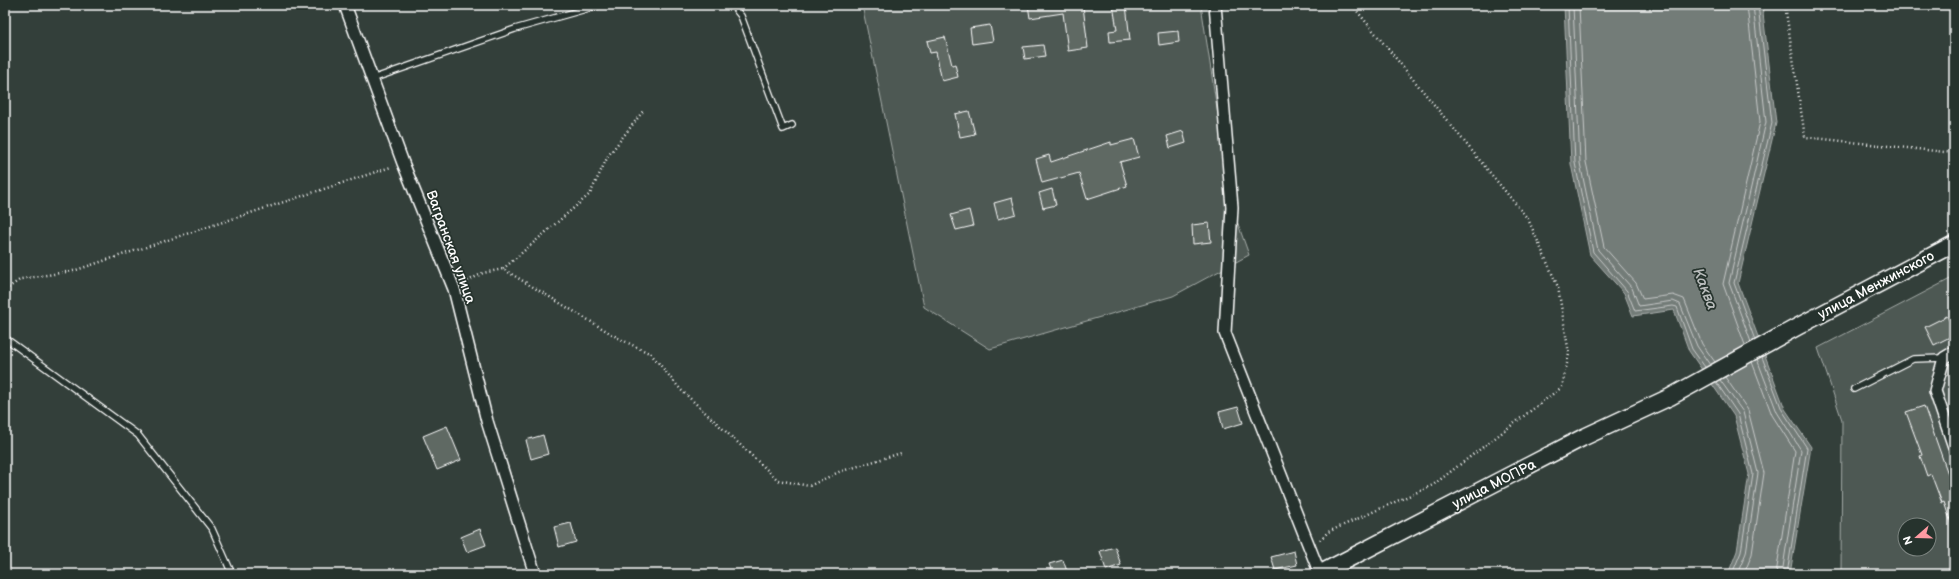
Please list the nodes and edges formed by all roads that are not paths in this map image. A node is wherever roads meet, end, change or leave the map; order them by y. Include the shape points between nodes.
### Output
1 (345, 5) edge
2 (600, 5) edge
3 (732, 5) edge
4 (1215, 5) edge
5 (372, 79) junction
6 (792, 124) dead end
7 (1954, 244) edge
8 (5, 338) edge
9 (1949, 355) edge
10 (1854, 389) dead end
11 (1670, 397) joint
12 (1954, 448) edge
13 (232, 574) edge
14 (535, 574) edge
15 (1320, 574) edge

1 - 5 street, Вагранская улица
2 - 5 lane via 515,29
3 - 6 lane via 741,16 783,129
4 - 15 street via 1232,207 1225,333
5 - 14 street, Вагранская улица via 454,289 487,421
7 - 11 main road, улица Менжинского
8 - 13 lane via 138,435 212,529
9 - 10 lane via 1913,359
9 - 12 street via 1936,391
11 - 15 main road, улица МОПРа via 1582,438

